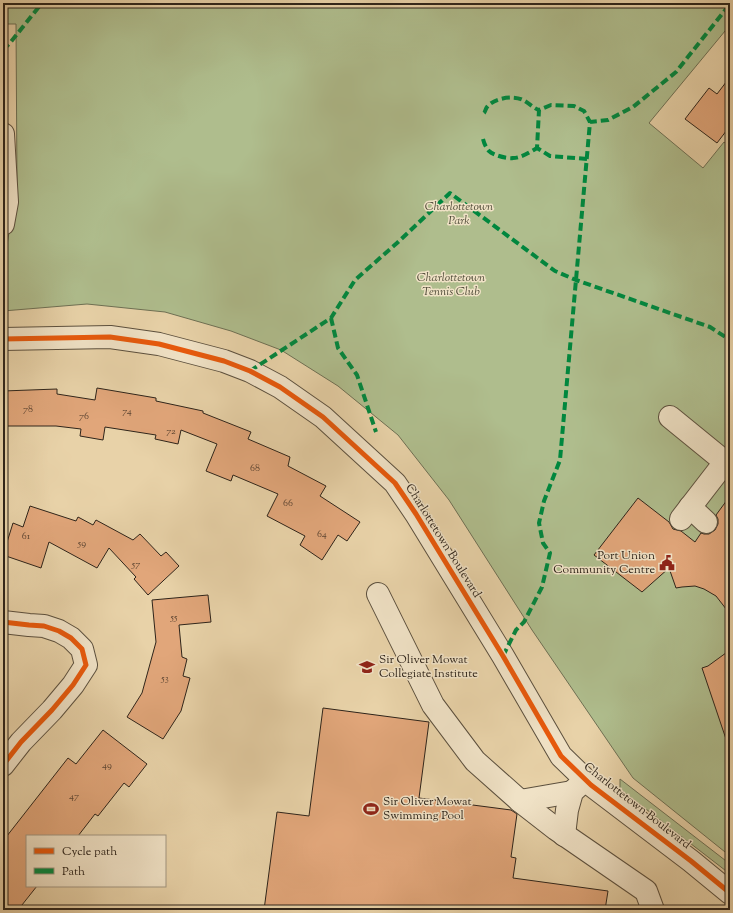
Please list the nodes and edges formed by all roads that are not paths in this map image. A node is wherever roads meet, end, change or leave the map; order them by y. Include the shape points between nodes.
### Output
1 (3, 134) edge
2 (3, 224) edge
3 (3, 339) edge
4 (670, 417) dead end
5 (727, 464) edge
6 (706, 522) dead end
7 (378, 594) dead end
8 (3, 622) edge
9 (3, 765) edge
10 (578, 786) junction
11 (520, 802) junction
12 (564, 835) junction
13 (730, 893) edge
14 (653, 910) edge

1 - 2 street via 7,202
3 - 10 street, Charlottetown Boulevard via 110,337 159,344 224,361 250,371 280,386 323,417 395,483 499,649
4 - 5 street
5 - 6 street via 685,513
7 - 11 street via 433,705 475,761
8 - 9 street via 44,626 59,631 82,649 86,666 73,685
10 - 11 street
10 - 12 street via 567,810
10 - 13 street, Charlottetown Boulevard via 598,791
11 - 12 street
12 - 14 street via 646,891

